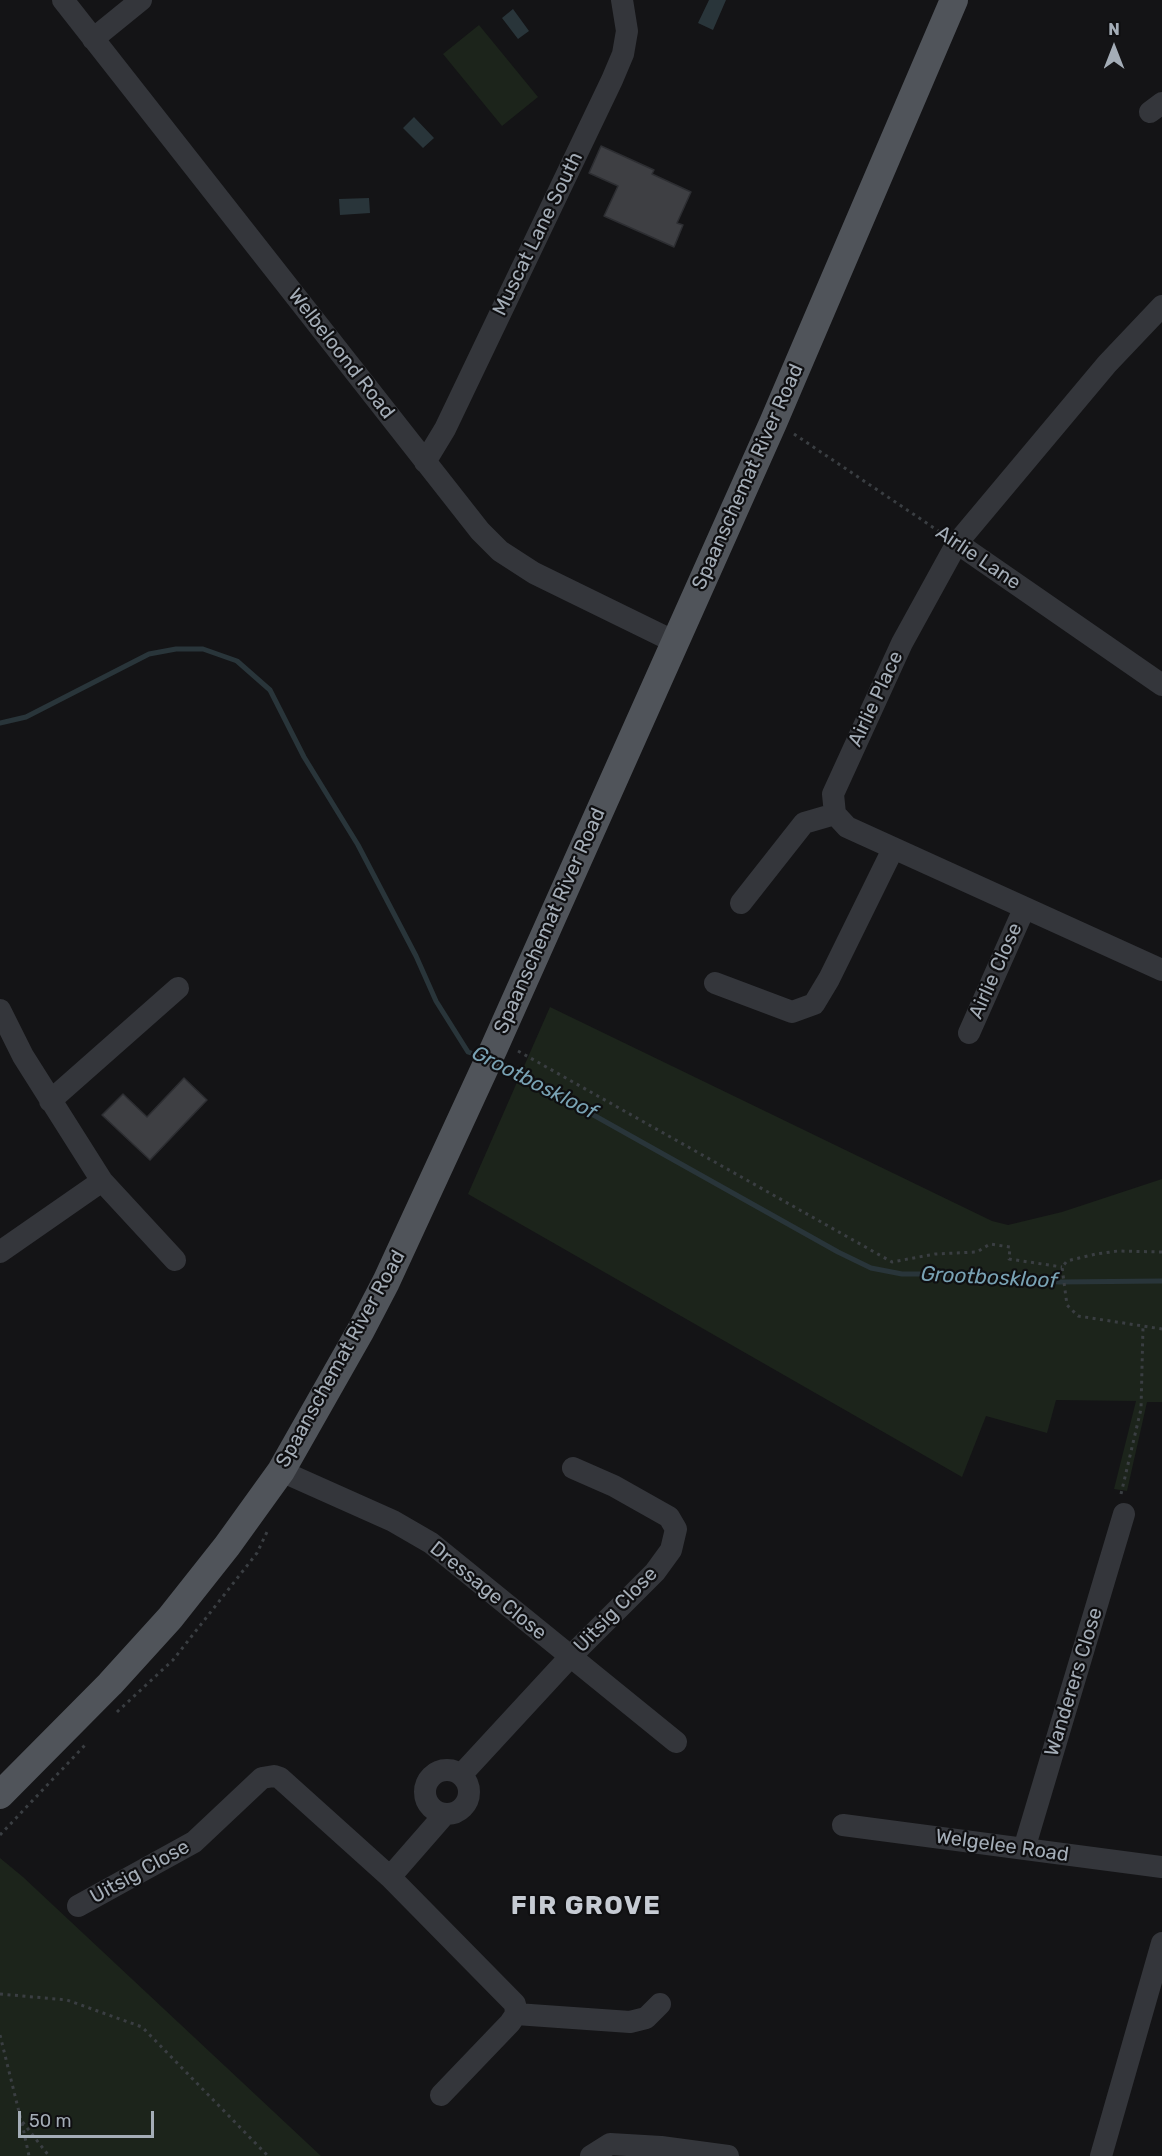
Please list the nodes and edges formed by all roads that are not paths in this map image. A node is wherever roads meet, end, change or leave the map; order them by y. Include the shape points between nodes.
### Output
1 (63, 0) edge
2 (141, 0) edge
3 (622, 0) edge
4 (954, 0) edge
5 (93, 39) junction
6 (1162, 306) edge
7 (425, 462) junction
8 (957, 543) junction
9 (675, 642) junction
10 (1162, 685) edge
11 (835, 814) junction
12 (893, 849) junction
13 (741, 903) dead end
14 (1024, 909) junction
15 (1162, 970) edge
16 (715, 983) dead end
17 (178, 988) dead end
18 (0, 1010) edge
19 (969, 1033) dead end
20 (50, 1101) junction
21 (102, 1181) junction
22 (0, 1252) edge
23 (175, 1260) dead end
24 (573, 1468) dead end
25 (281, 1471) junction
26 (1124, 1514) road end
27 (570, 1657) junction
28 (676, 1742) dead end
29 (461, 1774) junction
30 (0, 1794) edge
31 (445, 1814) junction
32 (843, 1825) dead end
33 (1024, 1849) junction
34 (1162, 1868) edge
35 (390, 1877) junction
36 (78, 1906) dead end
37 (1162, 1943) edge
38 (660, 2004) dead end
39 (516, 2014) junction
40 (441, 2095) dead end
41 (591, 2156) edge
42 (728, 2156) edge
43 (1101, 2156) edge

1 - 5 street, Welbeloond Road
2 - 5 street
3 - 7 street, Muscat Lane South via 627,31 612,80 445,429
4 - 9 main road, Spaanschemat River Road
5 - 7 street, Welbeloond Road
6 - 8 street, Airlie Place via 1107,364
7 - 9 street, Welbeloond Road via 500,551 534,573
8 - 10 street, Airlie Lane
8 - 11 street, Airlie Place via 902,643 857,739 833,794
9 - 25 main road, Spaanschemat River Road via 496,1054 386,1282
11 - 12 street via 847,827
11 - 13 street via 804,823
12 - 14 street
12 - 16 street via 814,1004 792,1012
14 - 15 street
14 - 19 street, Airlie Close
17 - 20 street
18 - 20 street
20 - 21 street
21 - 22 street
21 - 23 street
24 - 27 street, Uitsig Close via 664,1513 676,1529 671,1550 655,1572
25 - 27 street, Dressage Close via 411,1530
25 - 30 main road, Spaanschemat River Road via 170,1618 111,1684
26 - 33 street, Wanderers Close
27 - 28 street, Dressage Close
27 - 29 street, Uitsig Close
29 - 31 street via 469,1786 468,1800 459,1811
29 - 31 street via 446,1770 431,1777 427,1784 426,1800 437,1812
31 - 35 street
32 - 33 street, Welgelee Road
33 - 34 street, Welgelee Road
35 - 36 street, Uitsig Close via 280,1778 268,1776 261,1778 216,1823 178,1853
35 - 39 street, Uitsig Close via 512,1999
37 - 43 street
38 - 39 street via 646,2018 630,2022
39 - 40 street
41 - 42 street via 610,2144

